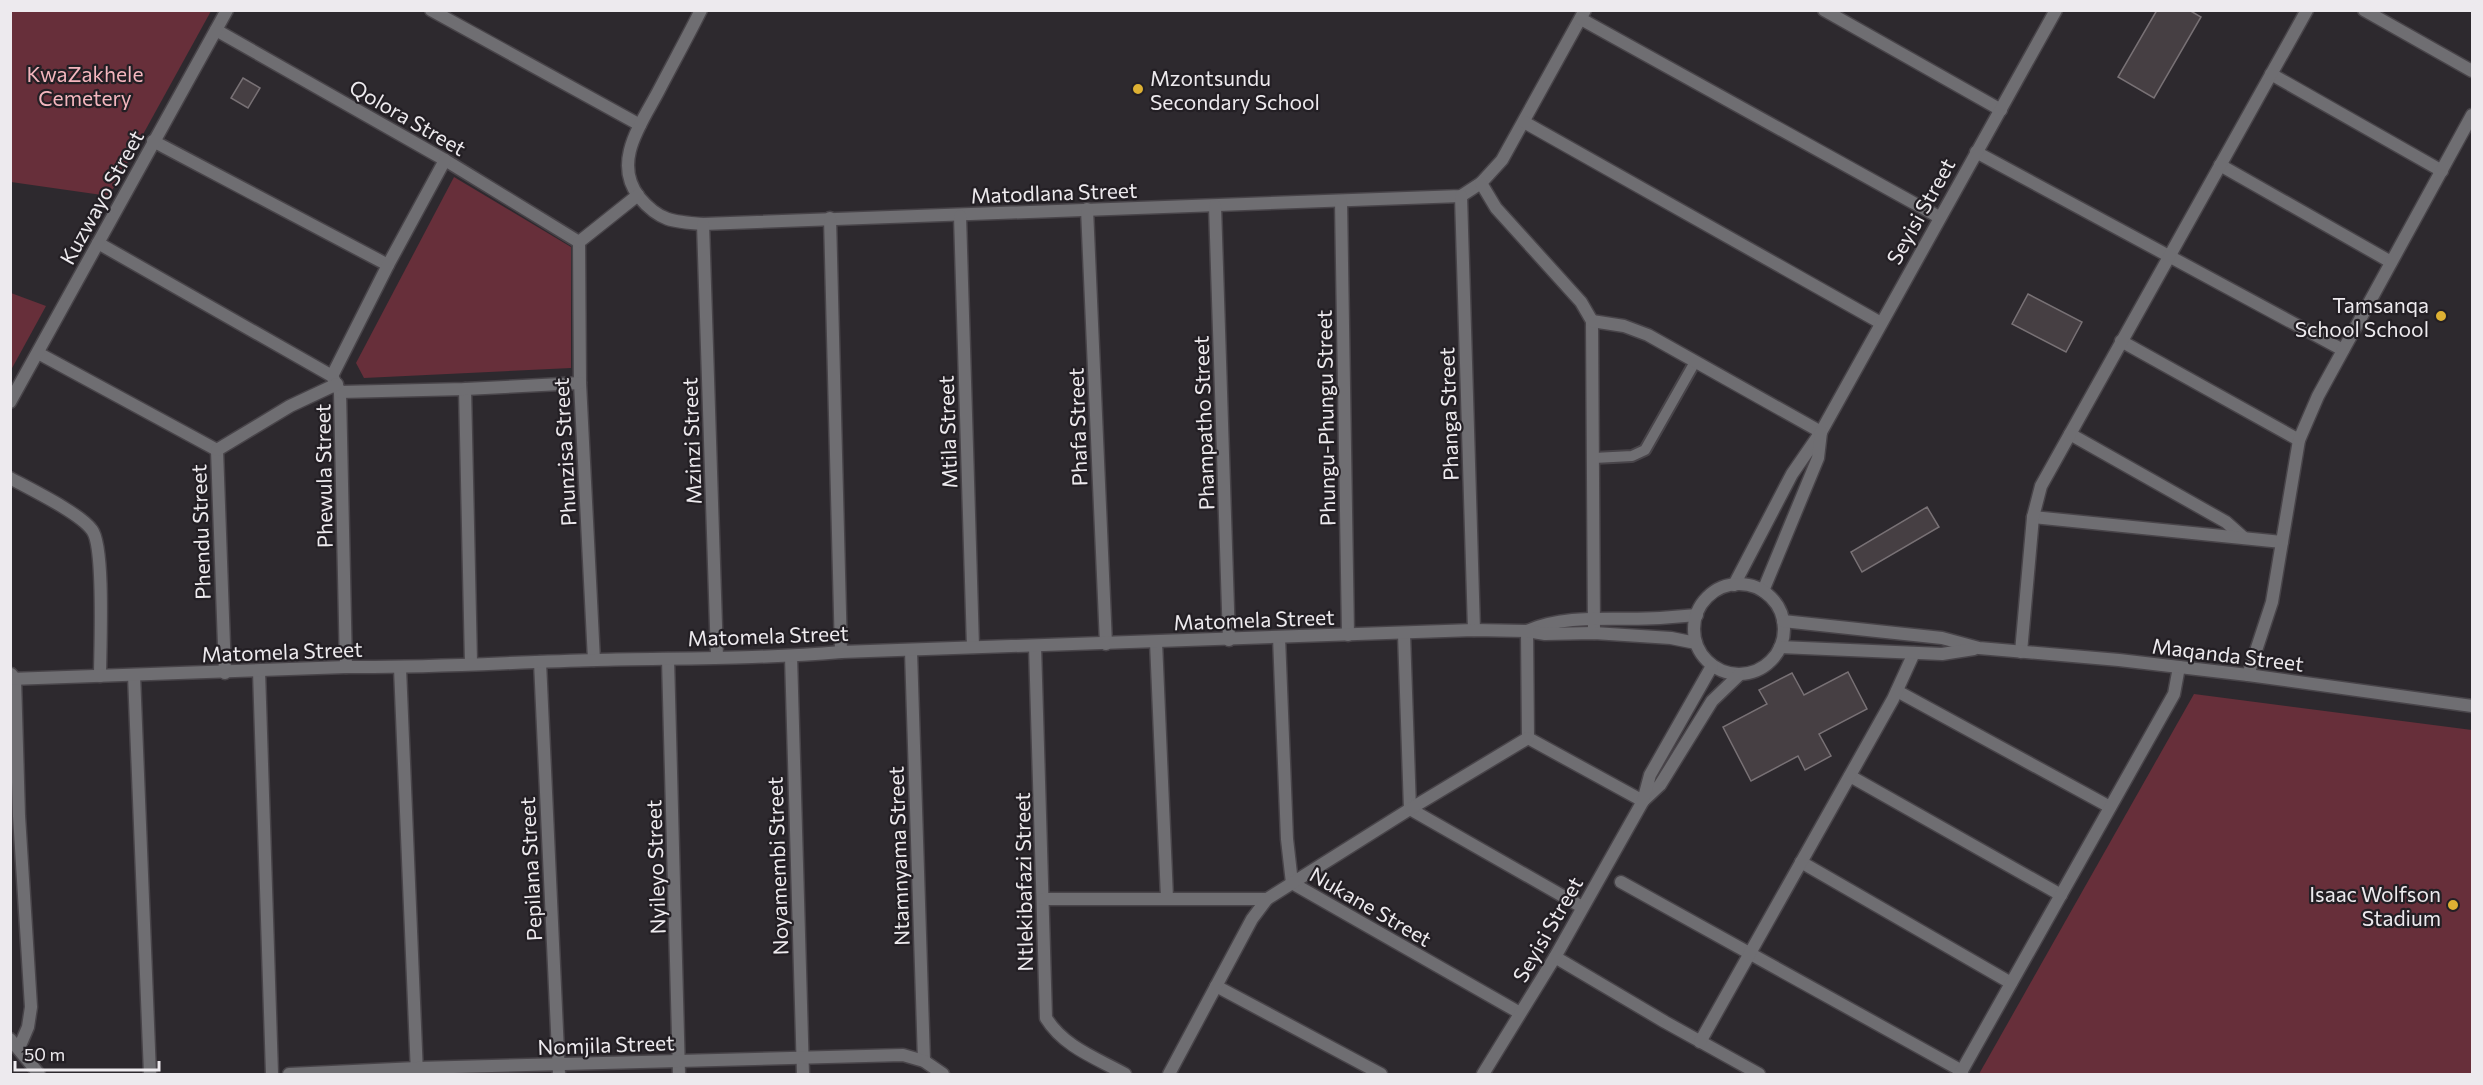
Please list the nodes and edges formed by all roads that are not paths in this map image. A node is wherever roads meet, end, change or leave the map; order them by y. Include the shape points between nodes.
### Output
1 (227, 10) edge
2 (431, 10) edge
3 (701, 10) edge
4 (1824, 10) edge
5 (2056, 10) edge
6 (2307, 10) edge
7 (2364, 10) edge
8 (1583, 15) edge
9 (216, 30) junction
10 (2472, 71) edge
11 (2271, 74) junction
12 (2001, 110) junction
13 (2472, 115) edge
14 (1524, 122) junction
15 (640, 125) junction
16 (153, 141) junction
17 (1976, 152) junction
18 (445, 160) junction
19 (2220, 165) junction
20 (2442, 171) junction
21 (1481, 183) junction
22 (638, 195) junction
23 (1461, 196) junction
24 (1341, 201) junction
25 (1215, 206) junction
26 (1088, 209) junction
27 (960, 216) junction
28 (1939, 217) junction
29 (830, 218) junction
30 (703, 224) junction
31 (579, 242) junction
32 (98, 243) junction
33 (2169, 256) junction
34 (2391, 262) junction
35 (388, 265) junction
36 (1592, 321) junction
37 (1881, 323) junction
38 (2121, 341) junction
39 (2343, 350) junction
40 (38, 352) junction
41 (1695, 362) junction
42 (580, 383) junction
43 (336, 384) junction
44 (465, 389) junction
45 (10, 402) edge
46 (1821, 432) junction
47 (2070, 434) junction
48 (2299, 440) junction
49 (217, 450) junction
50 (1594, 458) junction
51 (10, 478) edge
52 (2033, 517) junction
53 (2244, 538) junction
54 (2282, 542) junction
55 (1734, 585) junction
56 (1763, 591) junction
57 (1697, 615) junction
58 (1594, 618) junction
59 (1783, 621) junction
60 (1474, 630) junction
61 (1527, 631) junction
62 (1594, 633) junction
63 (1404, 634) junction
64 (1348, 635) junction
65 (1279, 637) junction
66 (1229, 640) junction
67 (1156, 642) junction
68 (1696, 643) junction
69 (1106, 644) junction
70 (1035, 645) junction
71 (974, 647) junction
72 (1780, 647) junction
73 (1978, 648) junction
74 (911, 651) junction
75 (842, 652) junction
76 (2021, 652) junction
77 (1914, 653) junction
78 (717, 657) junction
79 (791, 657) junction
80 (668, 659) junction
81 (594, 660) junction
82 (540, 662) junction
83 (471, 663) junction
84 (1712, 666) junction
85 (346, 667) junction
86 (2179, 667) junction
87 (400, 668) junction
88 (259, 671) junction
89 (225, 672) junction
90 (134, 675) junction
91 (1739, 675) junction
92 (2248, 675) junction
93 (100, 676) junction
94 (12, 677) edge
95 (1897, 691) junction
96 (2472, 706) edge
97 (1528, 738) junction
98 (1850, 776) junction
99 (1642, 801) junction
100 (2110, 807) junction
101 (1410, 809) junction
102 (15, 816) edge
103 (1801, 862) junction
104 (1621, 882) dead end
105 (1292, 883) junction
106 (2061, 895) junction
107 (1167, 898) junction
108 (1043, 899) junction
109 (1267, 899) junction
110 (1582, 907) junction
111 (1750, 953) junction
112 (1555, 957) junction
113 (2011, 983) junction
114 (1216, 986) junction
115 (1520, 1013) junction
116 (1700, 1042) junction
117 (15, 1044) edge
118 (802, 1059) junction
119 (924, 1061) junction
120 (678, 1068) edge
121 (559, 1070) edge
122 (417, 1071) edge
123 (1961, 1073) edge
124 (39, 1074) edge
125 (150, 1074) edge
126 (272, 1074) edge
127 (289, 1074) edge
128 (802, 1074) edge
129 (943, 1074) edge
130 (1125, 1074) edge
131 (1169, 1074) edge
132 (1381, 1074) edge
133 (1486, 1074) edge
134 (1759, 1074) edge

1 - 9 street, Kuzwayo Street
2 - 15 street
3 - 15 street, Matodlana Street
4 - 12 street
5 - 12 street, Seyisi Street
6 - 11 street
7 - 10 street
8 - 14 street
8 - 28 street
9 - 16 street, Kuzwayo Street
9 - 18 street, Qolora Street
11 - 19 street
11 - 20 street
12 - 17 street, Seyisi Street
13 - 20 street
14 - 21 street via 1502,160
14 - 37 street
15 - 22 street, Matodlana Street via 627,167 631,186
16 - 32 street, Kuzwayo Street
16 - 35 street
17 - 28 street, Seyisi Street
17 - 33 street
18 - 31 street, Qolora Street
18 - 35 street
19 - 33 street
19 - 34 street
20 - 34 street
21 - 23 street
21 - 36 street via 1496,208 1587,309
22 - 30 street, Matodlana Street via 658,216
22 - 31 street
23 - 24 street, Matodlana Street
23 - 60 street, Phanga Street
24 - 25 street, Matodlana Street
24 - 64 street, Phungu-Phungu Street
25 - 26 street, Matodlana Street
25 - 66 street, Phampatho Street
26 - 27 street, Matodlana Street
26 - 69 street, Phafa Street
27 - 29 street, Matodlana Street
27 - 71 street, Mtila Street
28 - 37 street, Seyisi Street
29 - 30 street, Matodlana Street
29 - 75 street
30 - 78 street, Mzinzi Street
31 - 42 street, Phunzisa Street
32 - 40 street, Kuzwayo Street
32 - 43 street, Phewula Street
33 - 38 street
33 - 39 street
34 - 39 street
35 - 43 street
36 - 41 street via 1635,329
36 - 50 street
37 - 46 street, Seyisi Street
38 - 47 street
38 - 48 street
39 - 48 street
40 - 45 street, Kuzwayo Street
40 - 49 street, Phendu Street
41 - 46 street
41 - 50 lane via 1645,450 1632,456
42 - 44 street
42 - 81 street, Phunzisa Street
43 - 44 street
43 - 49 street via 290,406
43 - 85 street, Phewula Street
44 - 83 street
46 - 55 street, Seyisi Street via 1792,474
46 - 56 street, Seyisi Street via 1818,458
47 - 52 street via 2041,486
47 - 53 street via 2217,517
48 - 54 street
49 - 89 street, Phendu Street
50 - 58 street
51 - 93 street via 83,520 93,531 99,568
52 - 53 street
52 - 76 street
53 - 54 street
54 - 92 street via 2272,602
55 - 56 street
55 - 57 street via 1715,591
56 - 59 street via 1778,607
57 - 58 street, Matomela Street
57 - 68 street
58 - 61 street, Matomela Street via 1542,624
58 - 62 street
59 - 72 street
59 - 73 street, Maqanda Street via 1942,638
60 - 61 street, Matomela Street
60 - 63 street, Matomela Street
61 - 62 street, Matomela Street
61 - 97 street
62 - 68 street, Matomela Street
63 - 64 street, Matomela Street
63 - 101 street
64 - 65 street, Matomela Street
65 - 66 street, Matomela Street
65 - 105 street, Nukane Street
66 - 67 street, Matomela Street
67 - 69 street, Matomela Street
67 - 107 street
68 - 84 street
69 - 70 street, Matomela Street
70 - 71 street, Matomela Street
70 - 108 street, Ntlekibafazi Street
71 - 74 street, Matomela Street
72 - 77 street, Maqanda Street
72 - 91 street via 1764,667
73 - 76 street, Maqanda Street
73 - 77 street, Maqanda Street via 1942,654
74 - 75 street, Matomela Street
74 - 119 street, Ntamnyama Street
75 - 79 street, Matomela Street
76 - 86 street, Maqanda Street
77 - 95 street
78 - 79 street, Matomela Street
78 - 80 street, Matomela Street
79 - 118 street, Noyamembi Street
80 - 81 street, Matomela Street
80 - 120 street, Nyileyo Street
81 - 82 street, Matomela Street
82 - 83 street, Matomela Street
82 - 121 street, Pepilana Street
83 - 87 street, Matomela Street
84 - 91 street
84 - 99 street, Seyisi Street via 1650,775
85 - 87 street, Matomela Street
85 - 88 street, Matomela Street
86 - 92 street, Maqanda Street
86 - 100 street via 2174,694
87 - 122 street
88 - 89 street, Matomela Street
88 - 126 street
89 - 90 street, Matomela Street
90 - 93 street, Matomela Street
90 - 125 street
91 - 99 street, Seyisi Street via 1712,701 1660,785
92 - 96 street, Maqanda Street
93 - 94 street, Matomela Street
94 - 102 street
95 - 98 street
95 - 100 street
97 - 99 street
97 - 101 street
98 - 103 street
98 - 106 street
99 - 110 street, Seyisi Street
100 - 106 street
101 - 105 street
101 - 110 street
102 - 117 street via 31,1008 30,1020
103 - 111 street
103 - 113 street
104 - 111 street
105 - 109 street
105 - 115 street, Nukane Street
106 - 113 street
107 - 108 street
107 - 109 street
108 - 130 street, Ntlekibafazi Street via 1046,1018 1069,1044
109 - 114 street
110 - 112 street, Seyisi Street
111 - 116 street
111 - 123 street
112 - 115 street, Seyisi Street
112 - 116 street
113 - 123 street
114 - 131 street
114 - 132 street
115 - 133 street, Seyisi Street
116 - 134 street
117 - 124 street
118 - 119 street, Nomjila Street via 903,1055
118 - 120 street, Nomjila Street
118 - 128 street, Noyamembi Street
119 - 129 street
120 - 121 street, Nomjila Street
121 - 122 street, Nomjila Street
122 - 127 street, Nomjila Street

